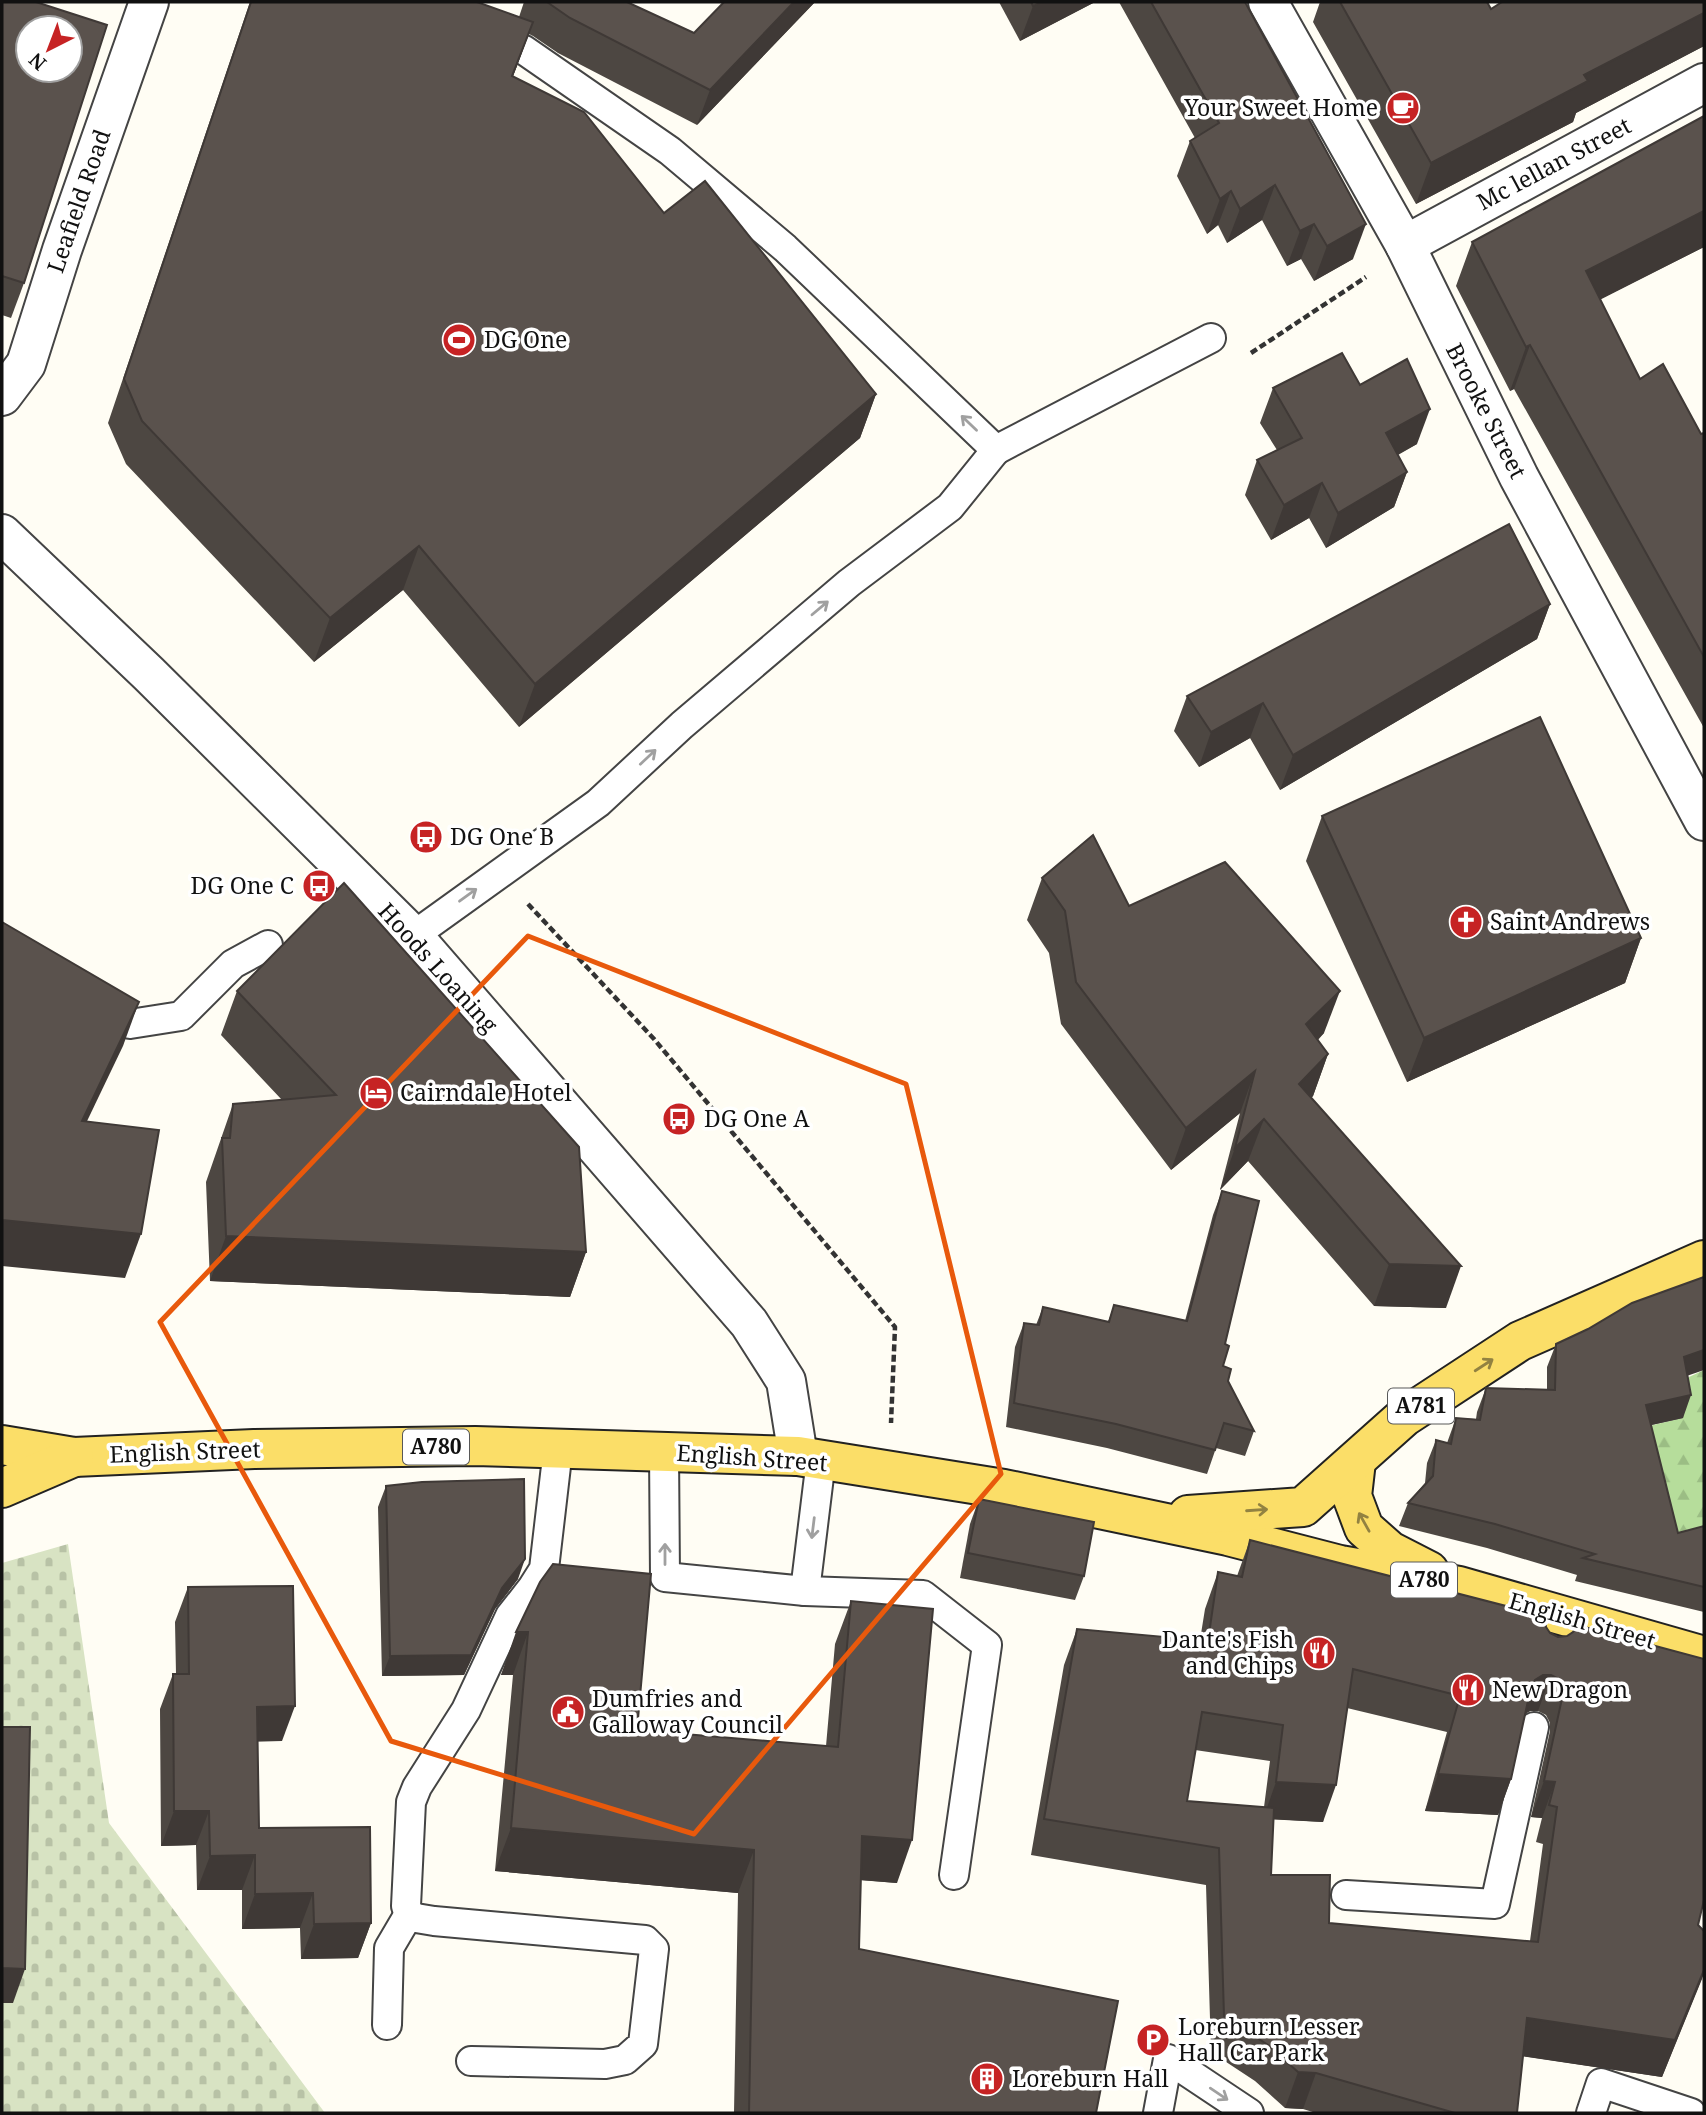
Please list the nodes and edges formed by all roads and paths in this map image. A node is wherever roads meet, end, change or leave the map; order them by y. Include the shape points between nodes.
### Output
1 (149, 2) edge
2 (1268, 2) edge
3 (463, 28) edge
4 (1704, 83) edge
5 (1406, 248) junction
6 (1211, 338) joint
7 (2, 397) edge
8 (996, 450) junction
9 (2, 534) edge
10 (1704, 821) edge
11 (499, 872) junction
12 (413, 936) junction
13 (268, 945) dead end
14 (71, 992) edge
15 (1704, 1260) edge
16 (2, 1445) edge
17 (558, 1449) junction
18 (664, 1452) junction
19 (74, 1457) junction
20 (809, 1458) junction
21 (1356, 1461) junction
22 (889, 1472) junction
23 (2, 1488) edge
24 (1140, 1518) junction
25 (1459, 1586) junction
26 (805, 1591) junction
27 (1704, 1656) edge
28 (1534, 1727) edge
29 (954, 1875) dead end
30 (1346, 1895) dead end
31 (409, 1914) junction
32 (387, 2025) dead end
33 (471, 2061) dead end
34 (1158, 2113) edge
35 (1249, 2113) edge
36 (1591, 2113) edge
37 (1691, 2113) edge

1 - 7 street, Leafield Road via 26,363
2 - 5 street, Brooke Street
8 -> 3 lane via 785,248 670,151 524,50
4 - 5 street, Mc lellan Street
5 - 6 path via 1235,363
5 - 10 street, Brooke Street via 1519,477
6 - 8 lane
11 -> 8 lane via 598,803 849,583 950,507
9 - 12 street, Hoods Loaning
12 -> 11 lane
11 - 22 path via 654,1039 895,1327
12 - 20 street, Hoods Loaning via 749,1323 786,1381
13 - 14 lane via 233,964 181,1016 130,1024
21 -> 15 main road, A781 via 1404,1417 1520,1341
16 - 19 main road, A780
17 - 18 main road, English Street / A780
17 - 19 main road, English Street / A780 via 268,1449
17 - 31 lane via 544,1569 510,1616 466,1710 411,1802
18 - 20 main road, English Street / A780
26 -> 18 lane via 665,1577
19 - 23 main road
20 - 22 main road, English Street / A780
20 -> 26 lane
24 -> 21 main road, A781 via 1303,1507
25 -> 21 main road, English Street / A780 via 1390,1551 1364,1528 1352,1496
22 - 24 main road, English Street / A780 via 1004,1489
24 - 25 main road, English Street / A780 via 1340,1565
25 - 27 main road, English Street / A780 via 1554,1625
26 - 29 lane via 923,1595 987,1645
28 - 30 lane via 1495,1904
31 - 32 lane via 389,1948
31 - 33 lane via 434,1921 645,1940 654,1949 643,2043 625,2060 605,2064
34 -> 35 lane via 1168,2059
36 - 37 lane via 1601,2083

